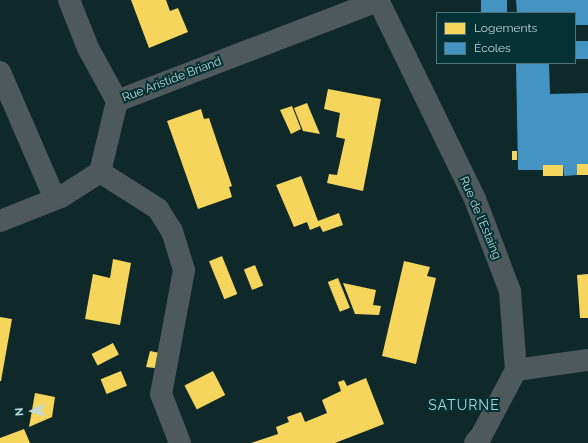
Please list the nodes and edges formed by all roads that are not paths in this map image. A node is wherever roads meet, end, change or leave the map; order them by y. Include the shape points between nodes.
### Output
1 (69, 0) edge
2 (378, 0) edge
3 (0, 72) edge
4 (117, 101) junction
5 (100, 172) junction
6 (55, 199) junction
7 (0, 221) edge
8 (588, 360) edge
9 (516, 370) junction
10 (180, 443) edge
11 (475, 443) edge

1 - 4 street via 88,48
2 - 4 street, Rue Aristide Briand
2 - 9 street, Rue de l'Estaing via 474,200 510,290
3 - 6 street
4 - 5 street, Rue Aristide Briand
5 - 6 street via 83,185
5 - 10 street via 158,209 172,231 184,270 161,394
6 - 7 street
8 - 9 street
9 - 11 street

